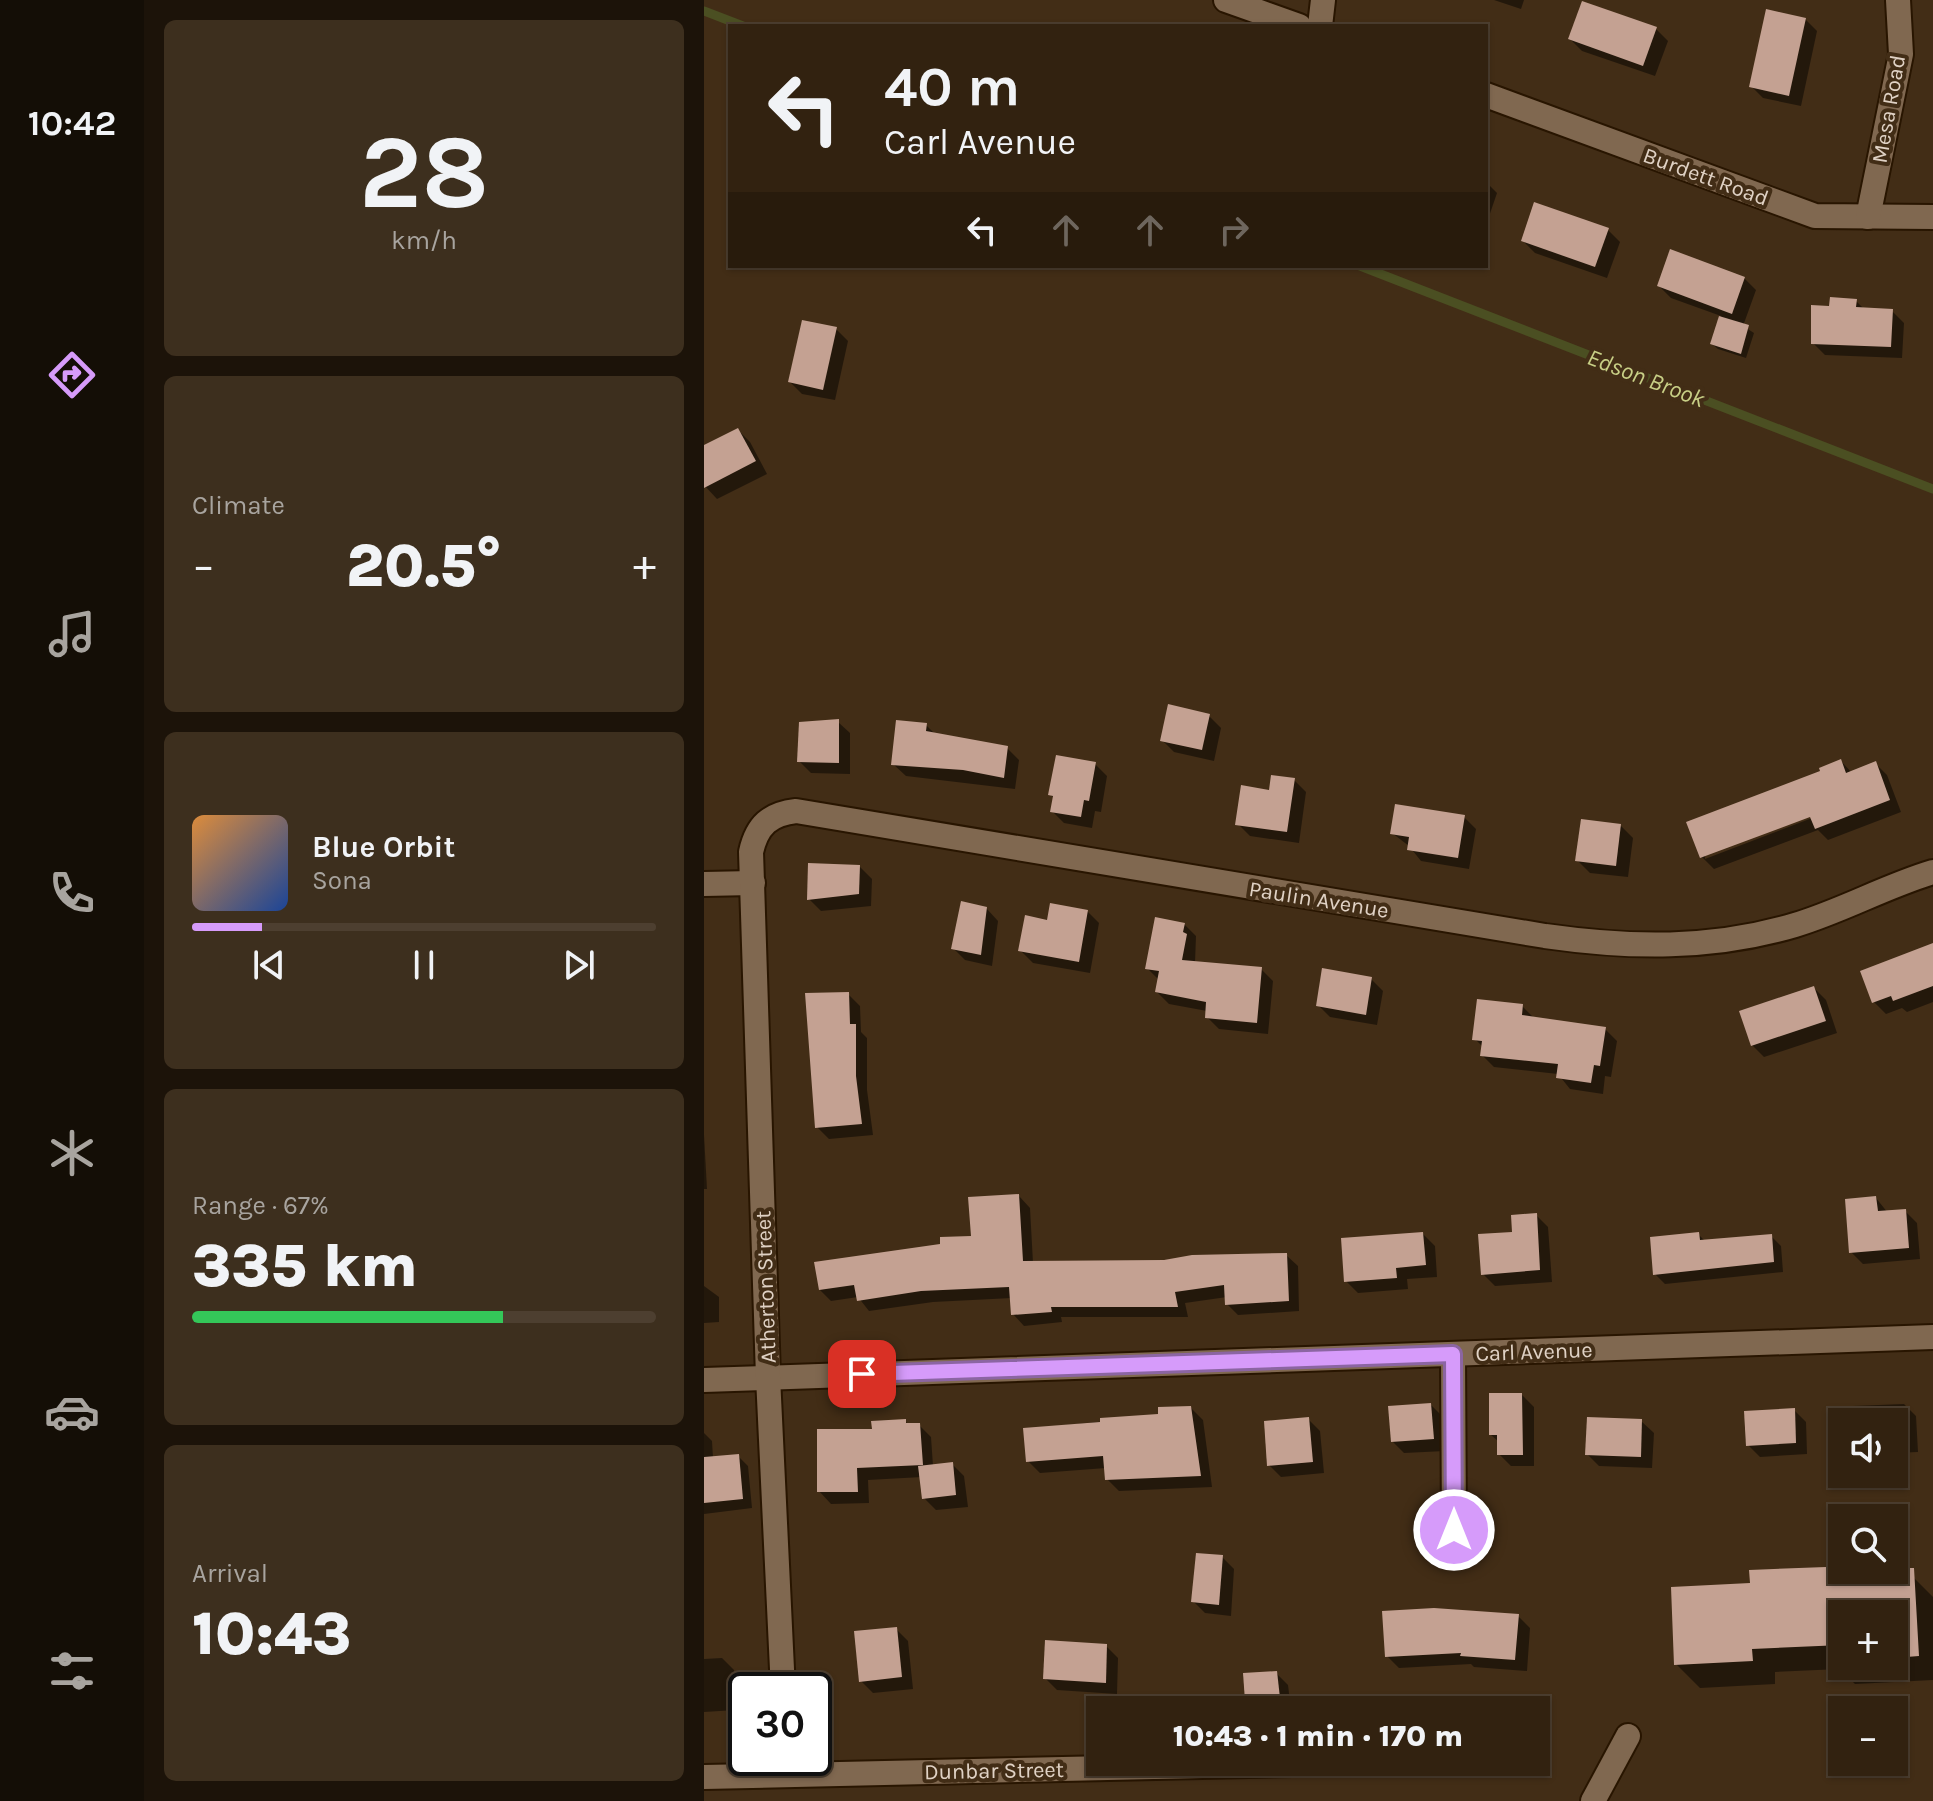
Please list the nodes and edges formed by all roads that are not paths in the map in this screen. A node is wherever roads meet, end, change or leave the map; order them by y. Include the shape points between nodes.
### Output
1 (1226, 0) edge
2 (1323, 0) edge
3 (1898, 0) edge
4 (1293, 24) edge
5 (1320, 24) edge
6 (1488, 96) edge
7 (1868, 217) junction
8 (1933, 217) edge
9 (1933, 872) edge
10 (753, 883) junction
11 (704, 884) edge
12 (1933, 1337) edge
13 (1453, 1354) junction
14 (768, 1377) junction
15 (704, 1380) edge
16 (1454, 1530) dead end
17 (782, 1672) edge
18 (1628, 1736) dead end
19 (1086, 1764) edge
20 (832, 1766) edge
21 (728, 1774) edge
22 (704, 1777) edge
23 (1593, 1801) edge

1 - 4 street
2 - 5 street
3 - 7 street, Mesa Road via 1901,54
6 - 7 street, Burdett Road via 1815,216
7 - 8 street, Burdett Road
9 - 10 street, Paulin Avenue via 1795,925 1725,941 1657,947 1545,936 796,811 775,813 754,838
10 - 11 street
10 - 14 street, Atherton Street
12 - 13 street, Carl Avenue
13 - 14 street, Carl Avenue
13 - 16 street
14 - 15 street, Carl Avenue
14 - 17 street, Atherton Street
18 - 23 street
19 - 20 street, Dunbar Street
21 - 22 street, Dunbar Street

